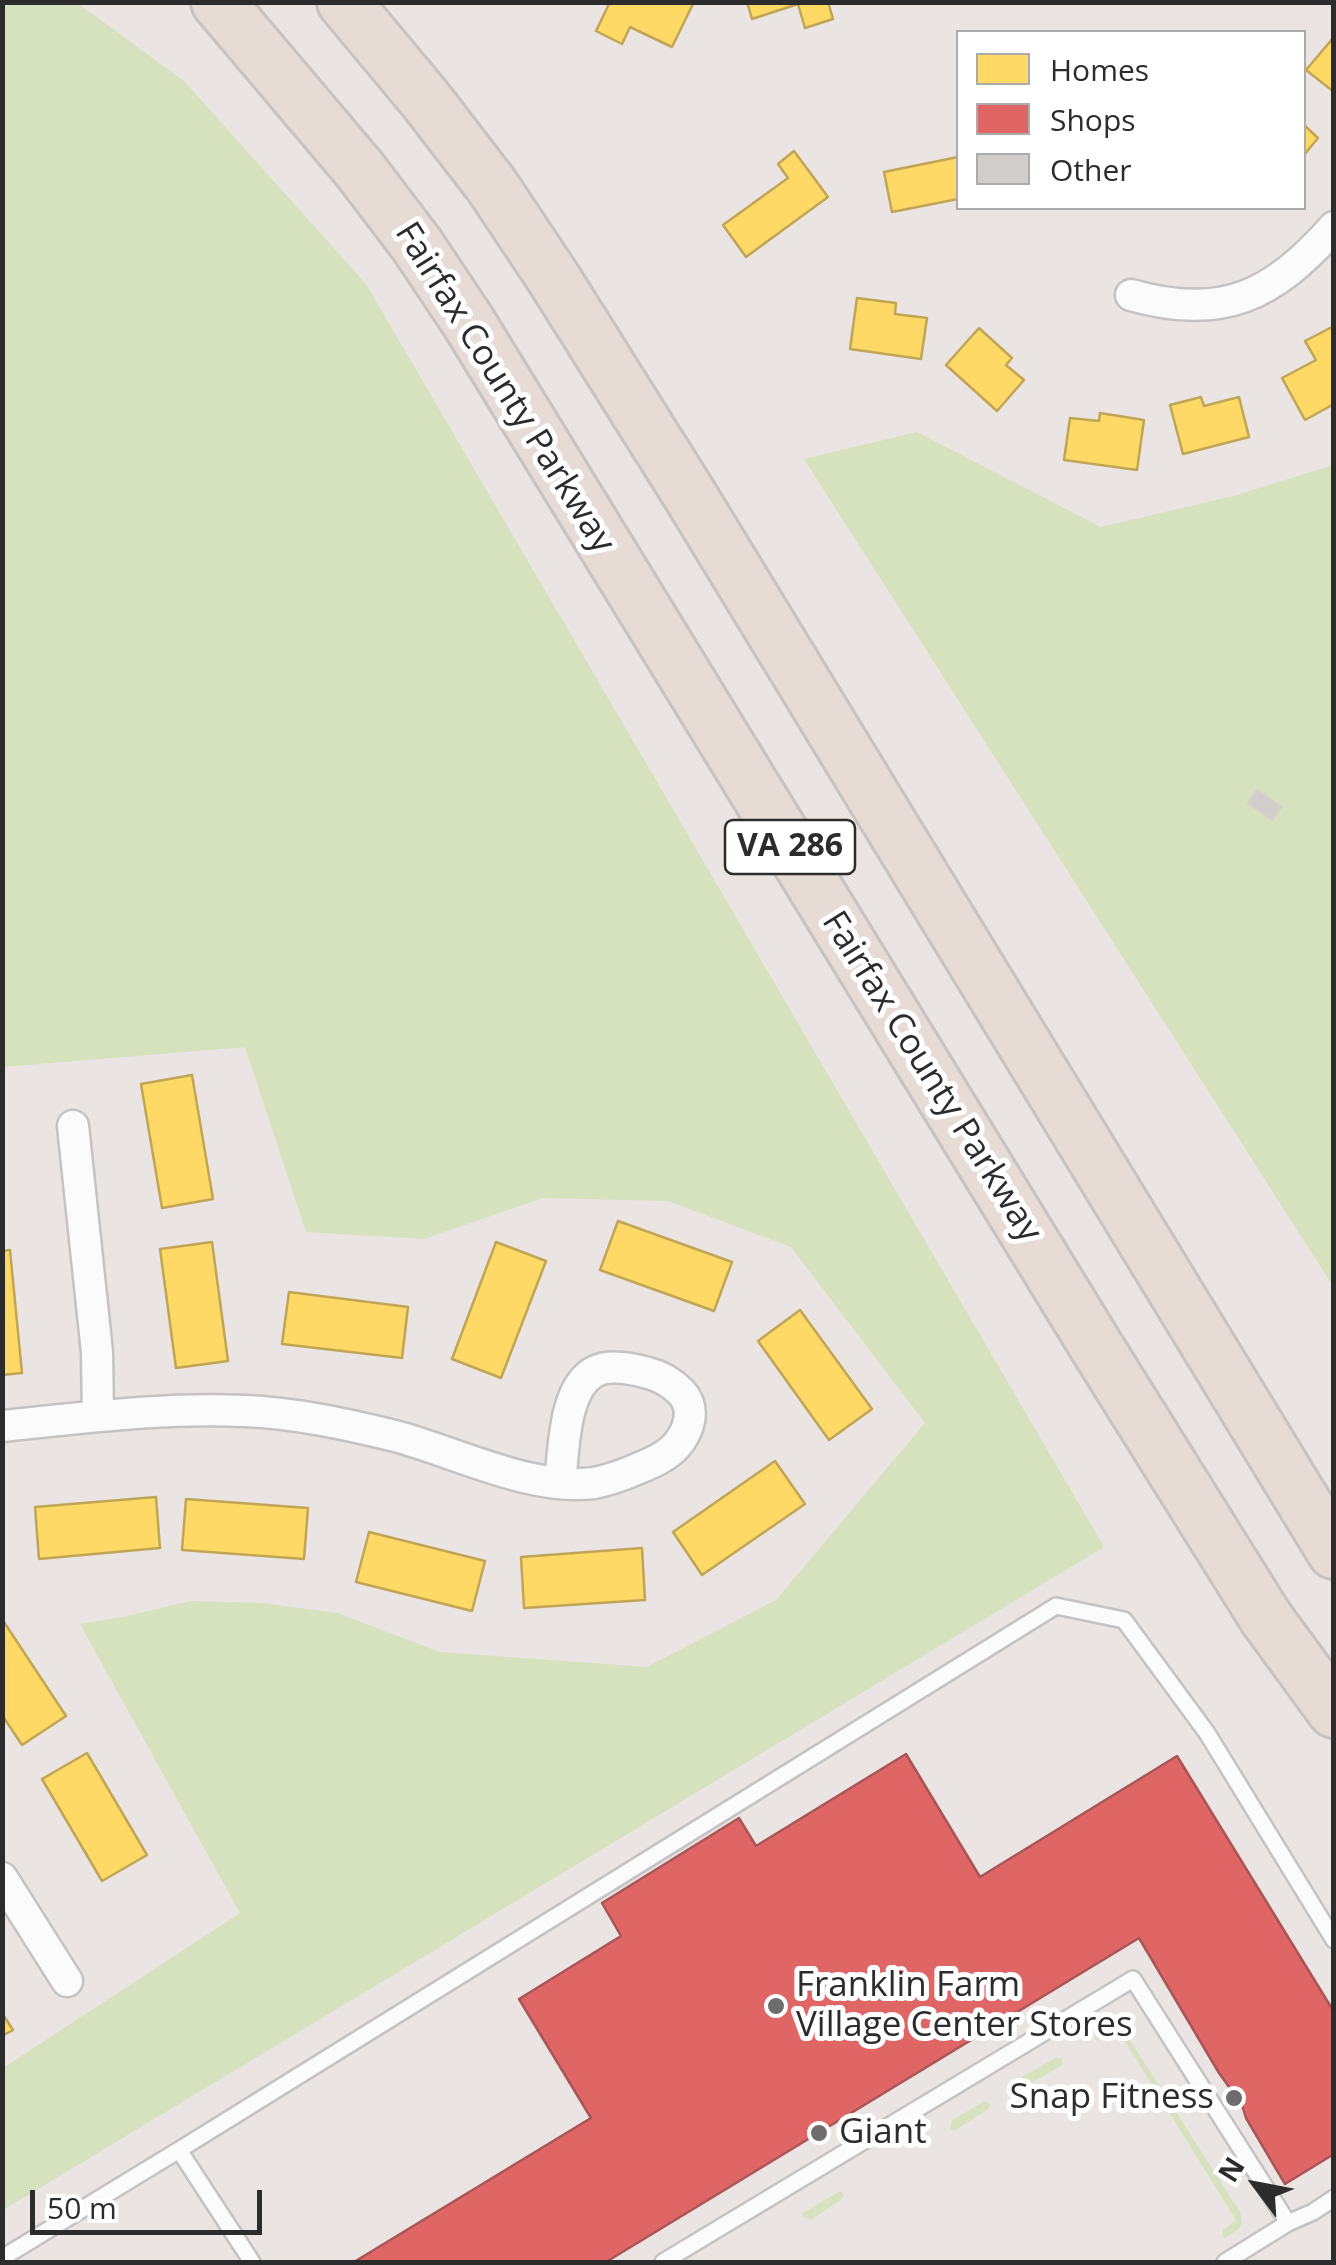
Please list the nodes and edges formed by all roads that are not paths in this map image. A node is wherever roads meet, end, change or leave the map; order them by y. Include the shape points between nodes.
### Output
1 (218, 2) edge
2 (344, 2) edge
3 (1334, 227) edge
4 (1131, 295) dead end
5 (73, 1126) dead end
6 (98, 1416) junction
7 (2, 1426) edge
8 (560, 1482) junction
9 (1334, 1552) edge
10 (1334, 1711) edge
11 (2, 1878) edge
12 (1334, 1940) edge
13 (66, 1981) dead end
14 (179, 2150) junction
15 (1334, 2198) edge
16 (1288, 2222) junction
17 (2, 2258) edge
18 (252, 2262) edge
19 (663, 2262) edge
20 (1226, 2262) edge

1 - 10 highway, Fairfax County Parkway / VA 286 via 360,170 458,308 1096,1346 1266,1618
2 - 9 highway, VA 286 via 492,186 554,278
3 - 4 street via 1294,269 1234,301 1161,304
5 - 6 street
6 - 7 street
6 - 8 street via 284,1414 397,1436
8 - 8 street via 617,1478 656,1461 688,1427 691,1408 684,1394 651,1373 598,1370 571,1402
11 - 13 street
12 - 14 lane via 1207,1732 1124,1620 1056,1606
14 - 17 lane
14 - 18 lane
15 - 16 lane
16 - 19 lane via 1134,1979
16 - 20 lane

